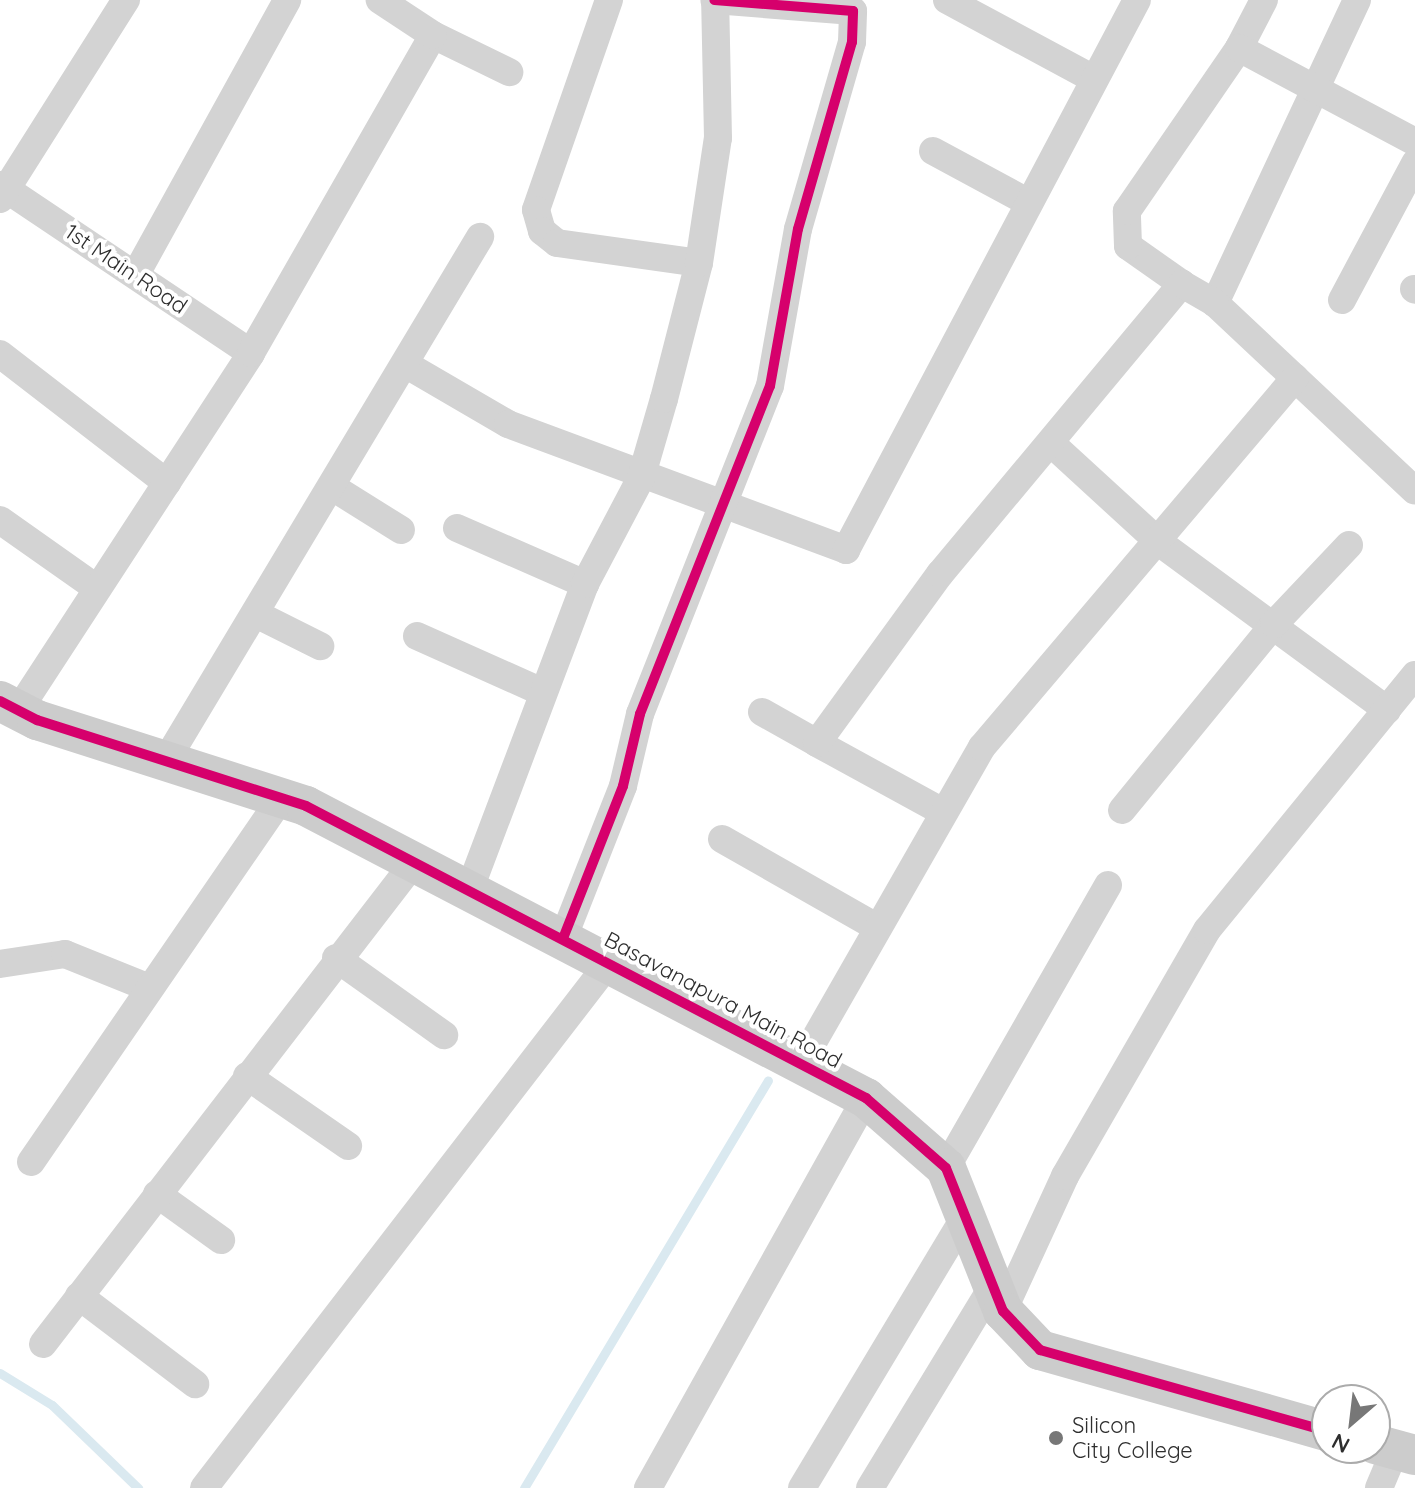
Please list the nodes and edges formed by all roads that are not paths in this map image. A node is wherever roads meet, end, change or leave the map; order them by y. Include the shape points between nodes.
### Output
1 (126, 0) edge
2 (287, 0) edge
3 (380, 0) edge
4 (609, 0) edge
5 (715, 0) edge
6 (947, 0) edge
7 (1137, 0) edge
8 (1264, 0) edge
9 (1357, 0) edge
10 (433, 35) junction
11 (1239, 48) junction
12 (509, 72) dead end
13 (1094, 79) junction
14 (1313, 88) junction
15 (1415, 142) edge
16 (933, 151) dead end
17 (1415, 163) edge
18 (2, 191) edge
19 (1029, 203) junction
20 (480, 237) dead end
21 (699, 263) junction
22 (136, 274) junction
23 (1182, 284) junction
24 (1342, 300) dead end
25 (1215, 303) junction
26 (251, 353) junction
27 (0, 354) edge
28 (405, 364) junction
29 (1295, 378) junction
30 (1053, 445) junction
31 (641, 478) junction
32 (167, 483) junction
33 (334, 488) junction
34 (1415, 491) edge
35 (726, 503) junction
36 (0, 520) edge
37 (457, 528) dead end
38 (401, 530) dead end
39 (1160, 543) junction
40 (1349, 545) dead end
41 (585, 584) junction
42 (95, 587) junction
43 (256, 614) junction
44 (1274, 624) junction
45 (417, 636) dead end
46 (320, 646) dead end
47 (1415, 675) edge
48 (540, 691) junction
49 (9, 706) edge
50 (1387, 710) junction
51 (762, 712) dead end
52 (817, 743) junction
53 (167, 759) junction
54 (304, 806) junction
55 (1122, 810) dead end
56 (943, 812) junction
57 (722, 839) dead end
58 (415, 861) junction
59 (1108, 885) dead end
60 (469, 891) junction
61 (876, 927) junction
62 (564, 936) junction
63 (336, 958) junction
64 (0, 964) edge
65 (608, 964) junction
66 (149, 988) junction
67 (444, 1035) dead end
68 (801, 1063) junction
69 (247, 1076) junction
70 (866, 1098) junction
71 (348, 1146) dead end
72 (31, 1162) dead end
73 (946, 1168) junction
74 (157, 1194) junction
75 (966, 1215) junction
76 (221, 1240) dead end
77 (79, 1296) junction
78 (997, 1299) junction
79 (43, 1344) dead end
80 (195, 1384) dead end
81 (1311, 1426) edge
82 (1395, 1450) edge
83 (204, 1488) edge
84 (648, 1488) edge
85 (802, 1488) edge
86 (870, 1488) edge
87 (1379, 1488) edge

1 - 18 street
2 - 22 street
3 - 10 street
4 - 21 street via 536,210 542,231 557,243
5 - 21 street via 718,138
5 - 35 street via 846,9 854,18 798,229 770,386
6 - 13 street
7 - 13 street
8 - 11 street
9 - 14 street
10 - 12 street
10 - 26 street
11 - 14 street
11 - 23 street via 1127,211 1128,246
13 - 19 street
14 - 15 street
14 - 25 street
16 - 19 street
17 - 24 street
18 - 22 street, 1st Main Road
19 - 35 street via 846,550
20 - 28 street
21 - 31 street
22 - 26 street, 1st Main Road
23 - 25 street
23 - 30 street
25 - 29 street
26 - 32 street
27 - 32 street
28 - 31 street via 500,421
28 - 33 street
29 - 34 street
29 - 39 street
30 - 39 street
30 - 52 street via 940,574
31 - 35 street
31 - 41 street
32 - 42 street
33 - 38 street
33 - 43 street
35 - 62 street via 640,714 623,786
36 - 42 street
37 - 41 street
39 - 44 street
39 - 56 street via 982,747
40 - 44 street
41 - 48 street
42 - 49 street
43 - 46 street
43 - 53 street
44 - 50 street
44 - 55 street
45 - 48 street
47 - 50 street
48 - 60 street
49 - 53 street, Basavanapura Main Road
50 - 78 street via 1207,930
51 - 52 street
52 - 56 street
53 - 54 street, Basavanapura Main Road
54 - 58 street, Basavanapura Main Road
54 - 66 street
56 - 61 street
57 - 61 street
58 - 60 street, Basavanapura Main Road
58 - 63 street
59 - 73 street
60 - 62 street, Basavanapura Main Road
61 - 68 street
62 - 65 street, Basavanapura Main Road
63 - 67 street
63 - 69 street
64 - 66 street via 65,954
65 - 68 street, Basavanapura Main Road
65 - 83 street
66 - 72 street
68 - 70 street, Basavanapura Main Road
69 - 71 street
69 - 74 street
70 - 73 street, Basavanapura Main Road
70 - 84 street
73 - 75 street, Basavanapura Main Road
74 - 76 street
74 - 77 street
75 - 78 street, Basavanapura Main Road
75 - 85 street
77 - 79 street
77 - 80 street
78 - 81 street, Basavanapura Main Road via 1040,1350
78 - 86 street
82 - 87 street

